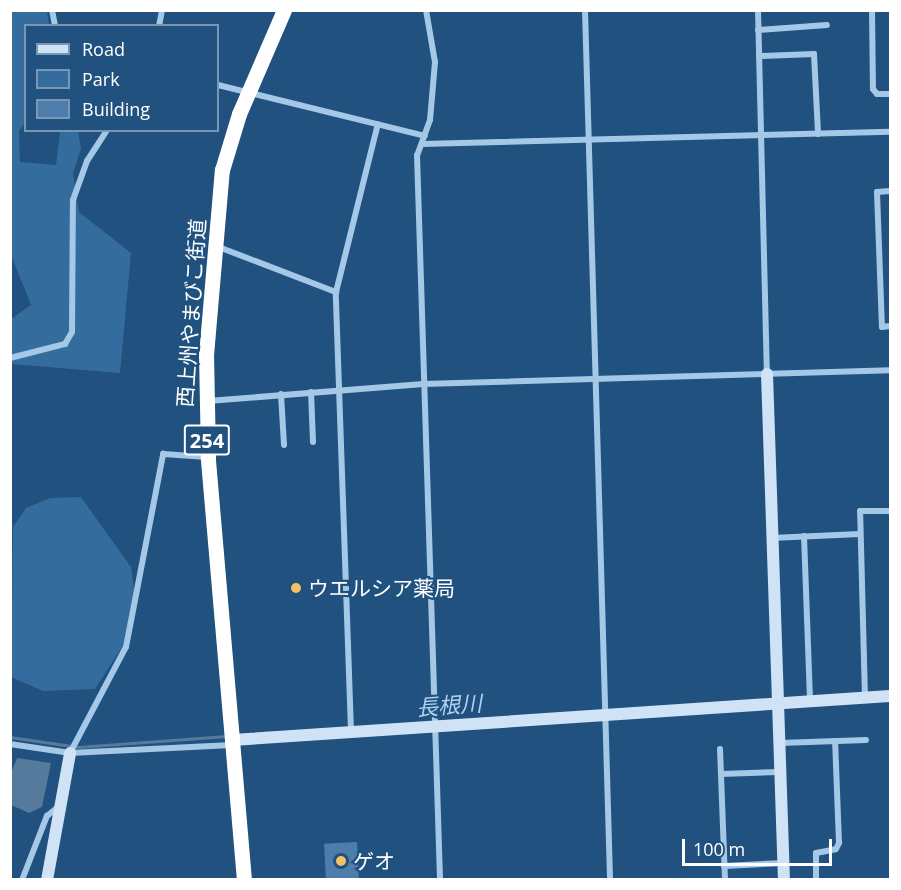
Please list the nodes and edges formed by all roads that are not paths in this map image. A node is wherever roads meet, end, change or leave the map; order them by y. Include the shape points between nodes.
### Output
1 (284, 10) edge
2 (426, 10) edge
3 (585, 10) edge
4 (758, 10) edge
5 (872, 10) edge
6 (827, 25) dead end
7 (758, 30) junction
8 (759, 56) junction
9 (219, 85) edge
10 (250, 92) junction
11 (891, 94) edge
12 (378, 124) junction
13 (106, 132) edge
14 (891, 132) edge
15 (818, 134) junction
16 (425, 136) junction
17 (762, 136) junction
18 (590, 137) junction
19 (422, 144) junction
20 (891, 191) edge
21 (216, 246) junction
22 (336, 292) junction
23 (891, 326) edge
24 (10, 358) edge
25 (891, 370) edge
26 (767, 374) junction
27 (595, 378) junction
28 (423, 384) junction
29 (338, 390) junction
30 (311, 392) junction
31 (281, 394) junction
32 (205, 401) junction
33 (313, 442) dead end
34 (284, 446) dead end
35 (208, 457) junction
36 (891, 511) edge
37 (860, 534) junction
38 (804, 536) junction
39 (770, 538) junction
40 (891, 696) edge
41 (865, 698) junction
42 (810, 701) junction
43 (775, 703) junction
44 (606, 714) junction
45 (434, 726) junction
46 (351, 731) junction
47 (866, 740) dead end
48 (835, 741) junction
49 (232, 743) junction
50 (777, 743) junction
51 (10, 744) edge
52 (720, 749) dead end
53 (70, 753) junction
54 (779, 772) junction
55 (720, 774) junction
56 (57, 808) junction
57 (783, 863) junction
58 (724, 866) junction
59 (22, 879) edge
60 (47, 879) edge
61 (244, 879) edge
62 (440, 879) edge
63 (610, 879) edge
64 (725, 879) edge
65 (784, 879) edge
66 (816, 879) edge

1 - 10 highway, 西上州やまびこ街道 / 254
2 - 16 street via 435,63
3 - 18 street
4 - 7 street
5 - 11 street via 873,89 878,94
6 - 7 street
7 - 8 street
8 - 15 street via 814,54
8 - 17 street
9 - 10 street
10 - 12 street
10 - 21 highway, 西上州やまびこ街道 / 254 via 222,170
12 - 16 street
12 - 22 street
13 - 24 street via 87,162 73,200 72,332 65,344
14 - 15 street
15 - 17 street
16 - 19 street
17 - 18 street
17 - 26 street
18 - 19 street
18 - 27 street
19 - 28 street via 417,155
20 - 23 street via 877,192 882,327
21 - 22 street
21 - 32 highway, 西上州やまびこ街道 / 254
22 - 29 street
25 - 26 street
26 - 27 street
26 - 39 street
27 - 28 street
27 - 44 street
28 - 29 street
28 - 45 street
29 - 30 street
29 - 46 street
30 - 31 street
30 - 33 street
31 - 32 street
31 - 34 street
32 - 35 highway, 西上州やまびこ街道 / 254
35 - 49 highway, 西上州やまびこ街道 / 254
35 - 53 street via 163,454 126,647
36 - 37 street via 860,511
37 - 38 street
37 - 41 street
38 - 39 street
38 - 42 street
39 - 43 street
40 - 41 street
41 - 42 street
42 - 43 street
43 - 44 street
43 - 50 street
44 - 45 street
44 - 63 street
45 - 46 street
45 - 62 street
46 - 49 street
47 - 48 street
48 - 50 street
48 - 66 street via 839,843 836,849 816,854
49 - 53 street
49 - 61 highway, 西上州やまびこ街道 / 254
50 - 54 street
51 - 53 street
52 - 55 street
53 - 56 street
54 - 55 street
54 - 57 street
55 - 58 street
56 - 59 street via 47,816
56 - 60 street
57 - 58 street
57 - 65 street
58 - 64 street

